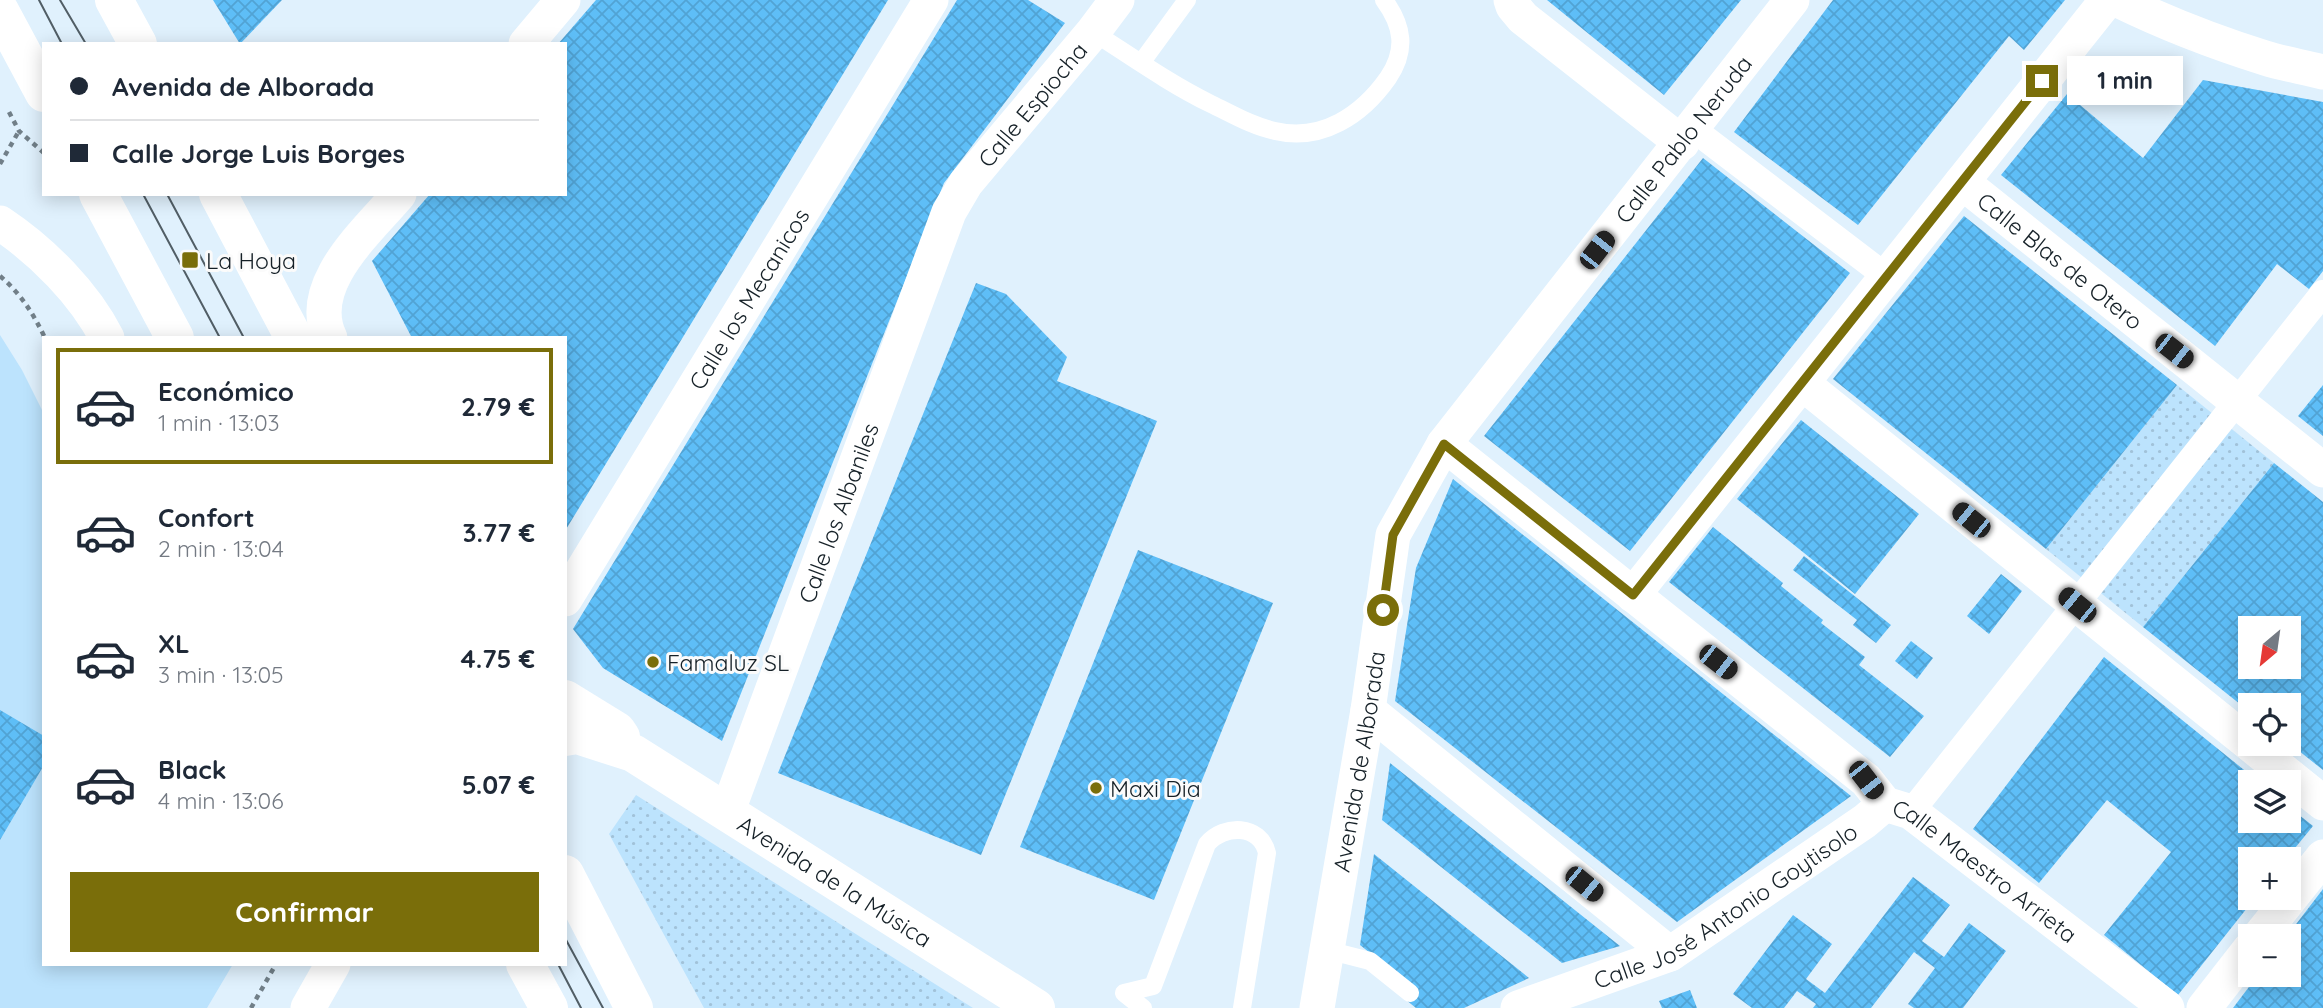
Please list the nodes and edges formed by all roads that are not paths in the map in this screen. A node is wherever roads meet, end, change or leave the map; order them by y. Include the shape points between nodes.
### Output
1 (114, 0) edge
2 (563, 0) edge
3 (932, 0) edge
4 (1117, 0) edge
5 (1187, 0) edge
6 (1384, 0) edge
7 (1511, 0) edge
8 (1792, 0) edge
9 (2107, 0) edge
10 (2118, 0) edge
11 (0, 11) edge
12 (1093, 32) junction
13 (137, 42) edge
14 (528, 42) edge
15 (1141, 63) junction
16 (2323, 72) edge
17 (42, 89) edge
18 (1687, 136) junction
19 (1962, 182) junction
20 (99, 196) edge
21 (219, 196) edge
22 (397, 196) edge
23 (949, 212) joint
24 (0, 223) edge
25 (1887, 277) junction
26 (2323, 293) edge
27 (106, 336) edge
28 (174, 336) edge
29 (293, 336) edge
30 (330, 336) edge
31 (1802, 383) junction
32 (2238, 402) junction
33 (1444, 444) junction
34 (2323, 470) edge
35 (1633, 595) junction
36 (567, 597) edge
37 (2077, 605) junction
38 (567, 700) edge
39 (1368, 710) junction
40 (567, 737) edge
41 (633, 753) junction
42 (2323, 803) edge
43 (1898, 808) junction
44 (727, 813) junction
45 (2323, 858) edge
46 (567, 878) edge
47 (2270, 924) edge
48 (1327, 950) junction
49 (1670, 954) junction
50 (2238, 964) edge
51 (332, 966) edge
52 (526, 966) edge
53 (1410, 993) dead end
54 (1121, 1001) edge
55 (308, 1008) edge
56 (549, 1008) edge
57 (634, 1008) edge
58 (1036, 1008) edge
59 (1143, 1008) edge
60 (1242, 1008) edge
61 (1317, 1008) edge
62 (1518, 1008) edge
63 (2167, 1008) edge
64 (2204, 1008) edge

1 - 13 main road
2 - 14 street
3 - 36 street, Calle los Mecanicos
4 - 12 street, Calle Espiocha
5 - 15 lane
6 - 15 lane via 1400,27 1391,73 1354,116 1310,133 1277,132 1245,121
7 - 18 street via 1523,18
8 - 18 street, Calle Pablo Neruda
9 - 19 street
10 - 16 street via 2222,44
11 - 17 main road
12 - 15 lane
12 - 23 street, Calle Espiocha via 965,183
18 - 25 street
18 - 33 street, Calle Pablo Neruda
19 - 25 street
19 - 32 street, Calle Blas de Otero
20 - 28 main road
21 - 29 main road
22 - 30 street via 334,272 324,311
23 - 44 street, Calle los Albaniles
24 - 27 street via 37,252 78,295
25 - 31 street
26 - 32 street
31 - 35 street
31 - 37 street
32 - 34 street, Calle Blas de Otero
32 - 37 street
33 - 35 street, Calle Maestro Arrieta
33 - 39 street, Avenida de Alborada via 1393,535
35 - 43 street, Calle Maestro Arrieta
37 - 42 street
37 - 43 street
38 - 41 main road, Avenida de la Música via 617,731
39 - 48 street, Avenida de Alborada
39 - 49 street
40 - 41 main road, Avenida de la Música via 578,735
41 - 44 main road, Avenida de la Música
43 - 49 street, Calle José Antonio Goytisolo via 1865,821
43 - 63 street, Calle Maestro Arrieta
44 - 58 main road, Avenida de la Música
45 - 47 street
46 - 57 main road
48 - 53 lane via 1370,961
48 - 61 street, Avenida de Alborada
49 - 62 street, Calle José Antonio Goytisolo
50 - 64 street
51 - 55 street
52 - 56 main road
54 - 59 lane
54 - 60 lane via 1153,986 1207,844 1232,830 1249,832 1261,840 1267,853

